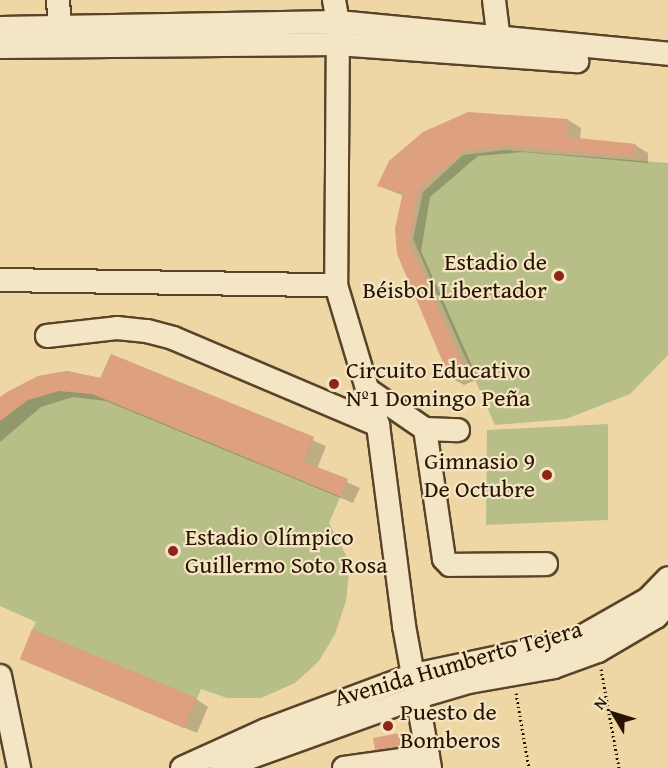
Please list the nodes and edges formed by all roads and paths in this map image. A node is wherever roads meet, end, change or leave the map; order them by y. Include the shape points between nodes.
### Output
1 (58, 0) edge
2 (334, 0) edge
3 (494, 0) edge
4 (0, 28) edge
5 (338, 33) junction
6 (61, 38) junction
7 (0, 47) edge
8 (496, 47) junction
9 (668, 54) edge
10 (668, 68) edge
11 (0, 280) edge
12 (336, 285) junction
13 (47, 336) dead end
14 (371, 392) junction
15 (378, 425) junction
16 (425, 429) junction
17 (458, 430) dead end
18 (546, 564) dead end
19 (668, 578) edge
20 (668, 604) edge
21 (598, 651) junction
22 (513, 675) junction
23 (0, 676) edge
24 (416, 686) junction
25 (429, 762) edge
26 (226, 765) edge
27 (19, 768) edge
28 (182, 768) edge
29 (258, 768) edge
30 (344, 768) edge
31 (529, 768) edge
32 (619, 768) edge

1 - 6 street
2 - 5 street
3 - 8 street
4 - 6 street
5 - 6 street
5 - 8 street
5 - 12 street
6 - 7 street
8 - 9 street
8 - 10 street
11 - 12 street
12 - 14 street
13 - 15 street via 117,328 156,333
14 - 15 street
14 - 16 street
15 - 24 street
16 - 17 street
16 - 18 street via 444,559 450,565
19 - 24 street, Avenida Humberto Tejera via 648,599 574,641
20 - 21 street, Avenida Humberto Tejera via 656,617
21 - 22 street, Avenida Humberto Tejera via 554,667
21 - 32 path
22 - 24 street, Avenida Humberto Tejera
22 - 31 path
23 - 27 street
24 - 25 street
24 - 26 street, Avenida Humberto Tejera
24 - 28 street, Avenida Humberto Tejera via 266,730
25 - 30 street
26 - 29 street

